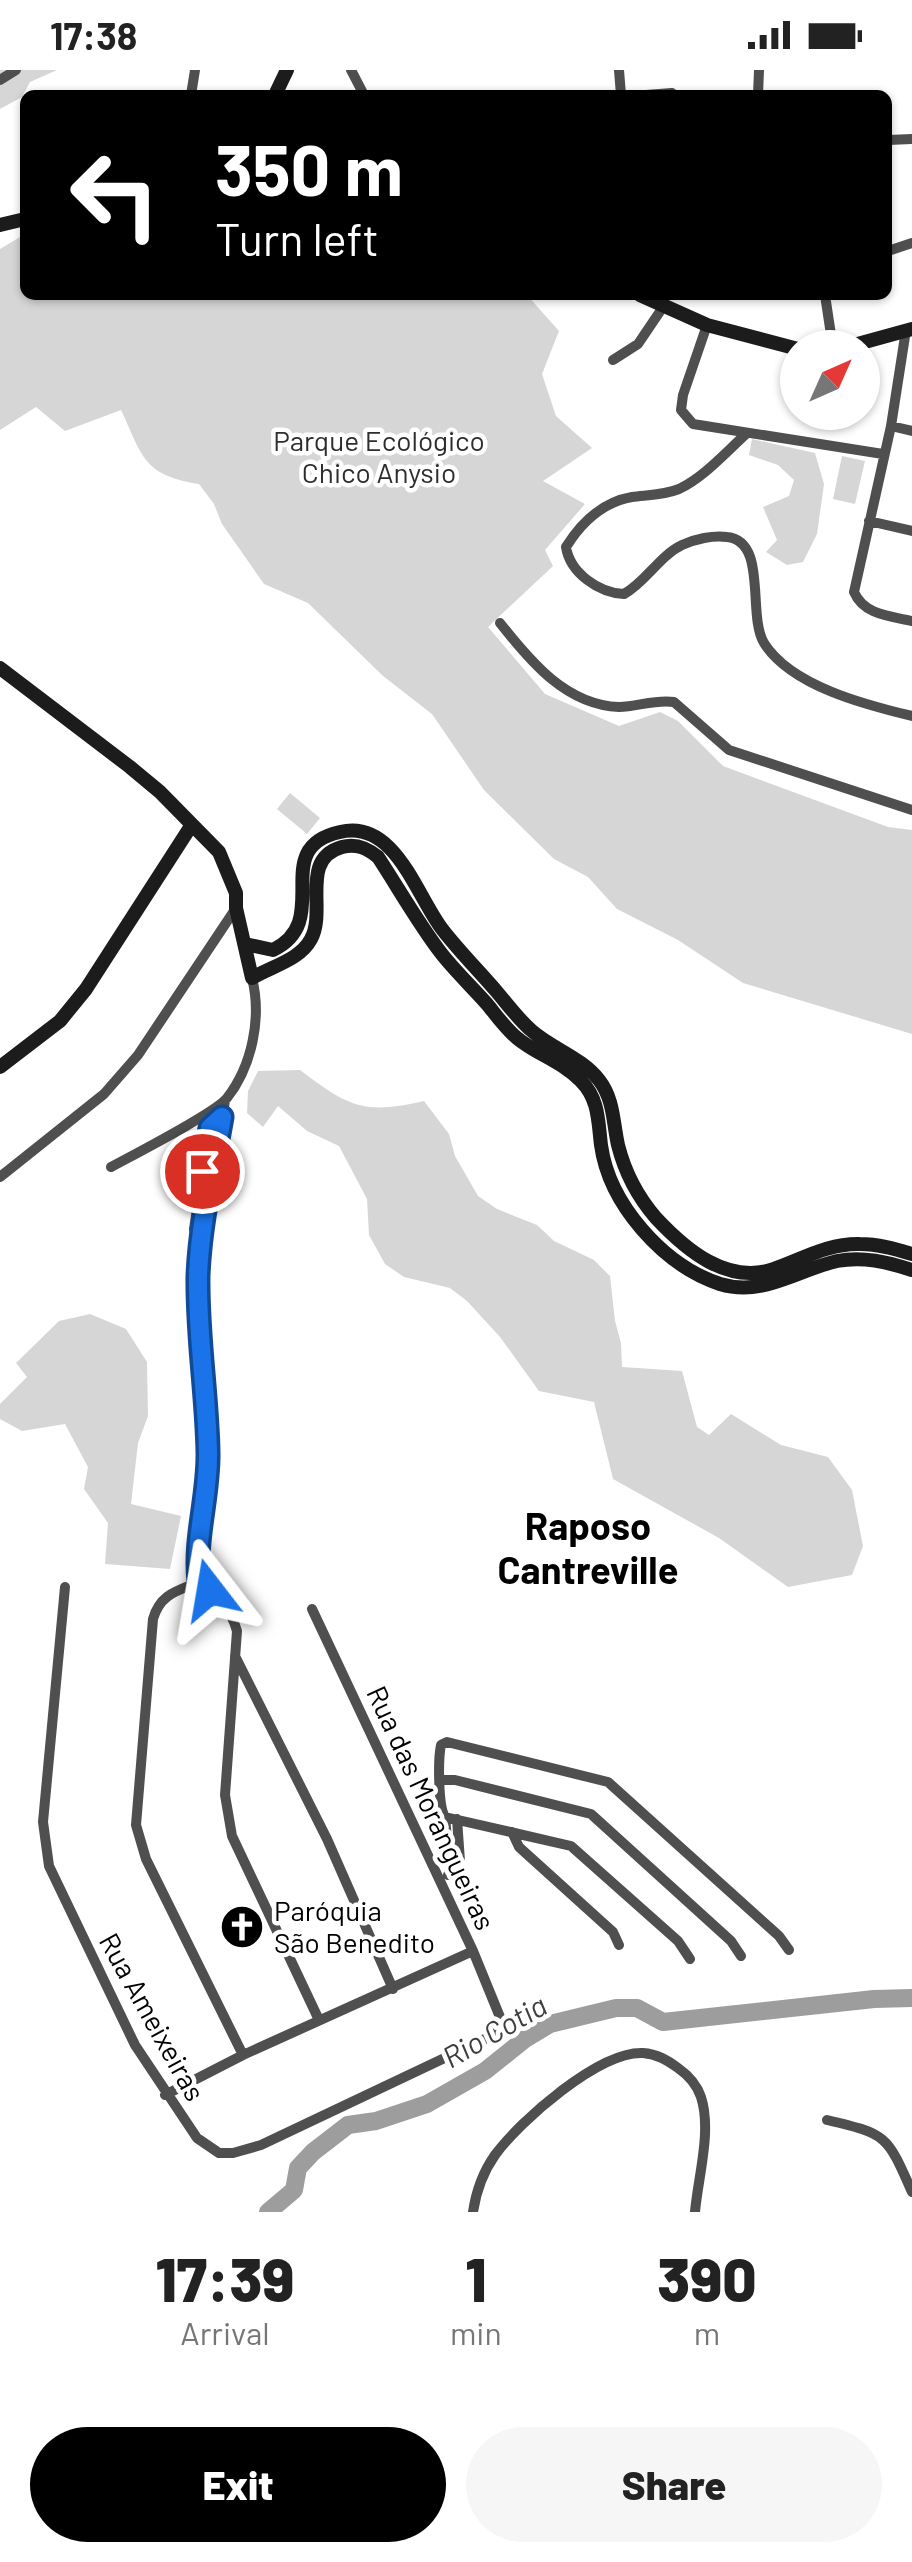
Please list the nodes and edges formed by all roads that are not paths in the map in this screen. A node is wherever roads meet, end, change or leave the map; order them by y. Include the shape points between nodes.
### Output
1 (16, 70) edge
2 (0, 80) edge
3 (20, 220) edge
4 (0, 225) edge
5 (650, 300) edge
6 (826, 300) edge
7 (663, 307) junction
8 (706, 325) junction
9 (909, 329) edge
10 (830, 330) edge
11 (880, 337) edge
12 (780, 344) edge
13 (613, 360) dead end
14 (890, 426) junction
15 (912, 431) edge
16 (746, 434) junction
17 (882, 454) junction
18 (869, 521) junction
19 (912, 531) edge
20 (912, 621) edge
21 (500, 623) dead end
22 (0, 668) edge
23 (912, 716) edge
24 (912, 810) edge
25 (191, 826) junction
26 (321, 851) junction
27 (236, 908) junction
28 (245, 944) junction
29 (262, 950) junction
30 (267, 970) junction
31 (252, 978) junction
32 (0, 1067) edge
33 (225, 1101) junction
34 (222, 1117) junction
35 (111, 1168) dead end
36 (0, 1177) edge
37 (194, 1229) dead end
38 (859, 1251) junction
39 (912, 1254) edge
40 (912, 1270) edge
41 (199, 1582) junction
42 (65, 1587) dead end
43 (312, 1609) dead end
44 (235, 1656) junction
45 (442, 1780) junction
46 (444, 1817) junction
47 (457, 1819) junction
48 (512, 1832) junction
49 (452, 1841) junction
50 (441, 1883) junction
51 (619, 1946) dead end
52 (474, 1950) junction
53 (788, 1950) dead end
54 (741, 1956) dead end
55 (690, 1959) dead end
56 (394, 1989) junction
57 (319, 2020) junction
58 (500, 2029) joint
59 (243, 2055) junction
60 (165, 2095) junction
61 (828, 2120) dead end
62 (912, 2192) edge
63 (473, 2212) edge
64 (695, 2212) edge

1 - 2 street
3 - 4 street
5 - 7 street
6 - 10 street
7 - 8 street
7 - 13 street via 638,344
8 - 12 street
8 - 16 street via 681,410 693,424
9 - 11 street
9 - 14 street
14 - 15 street
14 - 17 street
16 - 17 street
16 - 23 street via 675,491 600,509 565,552 584,578 624,594 680,546 734,537 750,553 756,624 780,662 852,701
17 - 18 street
18 - 19 street
18 - 20 street via 854,592 860,604
21 - 24 street via 550,679 582,697 624,707 674,702 729,750
22 - 25 street via 113,752
25 - 27 street via 219,852
25 - 32 street via 60,1021
26 - 29 street via 306,859 301,874 298,931 285,944
26 - 30 street via 312,939
26 - 38 street via 328,836 344,830 390,846 508,1016 600,1081 626,1174 707,1271 770,1270 806,1255
27 - 28 street
27 - 36 street via 120,1077
28 - 29 street
28 - 31 street
29 - 30 street
30 - 31 street
31 - 33 street via 254,1039
33 - 34 street
33 - 35 street
34 - 37 street via 210,1128
34 - 41 street via 198,1273 208,1451
38 - 39 street
38 - 40 street
41 - 44 street via 232,1613
41 - 59 street via 156,1607 136,1824 146,1859
42 - 60 street, Rua Ameixeiras via 43,1822 49,1866
43 - 50 street, Rua das Morangueiras
44 - 56 street
44 - 57 street via 226,1817
45 - 46 street
45 - 53 street via 437,1765 441,1745 448,1742 608,1782
45 - 54 street via 591,1814
46 - 47 street
46 - 49 street
47 - 48 street
47 - 49 street
48 - 51 street via 519,1848 613,1932
48 - 55 street via 578,1851
49 - 50 street via 450,1872
50 - 52 street, Rua das Morangueiras
52 - 56 street
52 - 58 street, Rua das Morangueiras via 501,2014
56 - 57 street
57 - 59 street
58 - 60 street, Rua Ameixeiras via 286,2135 233,2153 219,2153 196,2138
59 - 60 street
61 - 62 street via 882,2138
63 - 64 street via 493,2158 530,2115 578,2080 643,2053 665,2058 700,2094

